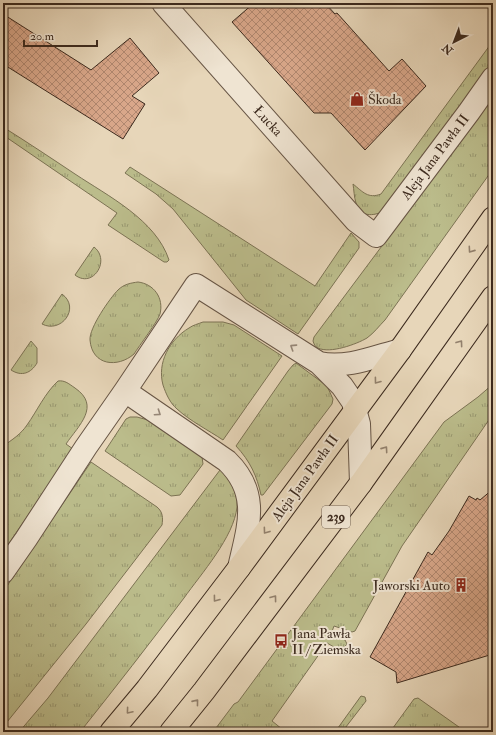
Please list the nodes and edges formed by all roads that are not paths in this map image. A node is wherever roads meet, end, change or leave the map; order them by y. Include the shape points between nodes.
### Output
1 (163, 3) edge
2 (493, 78) edge
3 (493, 218) edge
4 (376, 236) joint
5 (493, 297) edge
6 (400, 350) junction
7 (319, 363) junction
8 (125, 391) junction
9 (355, 410) junction
10 (361, 483) junction
11 (239, 568) junction
12 (3, 572) edge
13 (111, 732) edge
14 (172, 732) edge

1 - 4 street, Łucka via 356,221
2 - 4 street, Aleja Jana Pawła II
3 -> 6 main road, Aleja Jana Pawła II
10 -> 5 main road, 239
6 - 7 street via 340,365
6 -> 9 main road, Aleja Jana Pawła II
7 -> 8 street via 196,285
7 - 9 street via 347,393
8 -> 11 street via 227,461 237,471 249,501 249,522
8 - 12 street
9 - 10 street via 359,424
9 -> 11 main road, Aleja Jana Pawła II
14 -> 10 main road, 239
11 -> 13 main road, Aleja Jana Pawła II via 147,690

